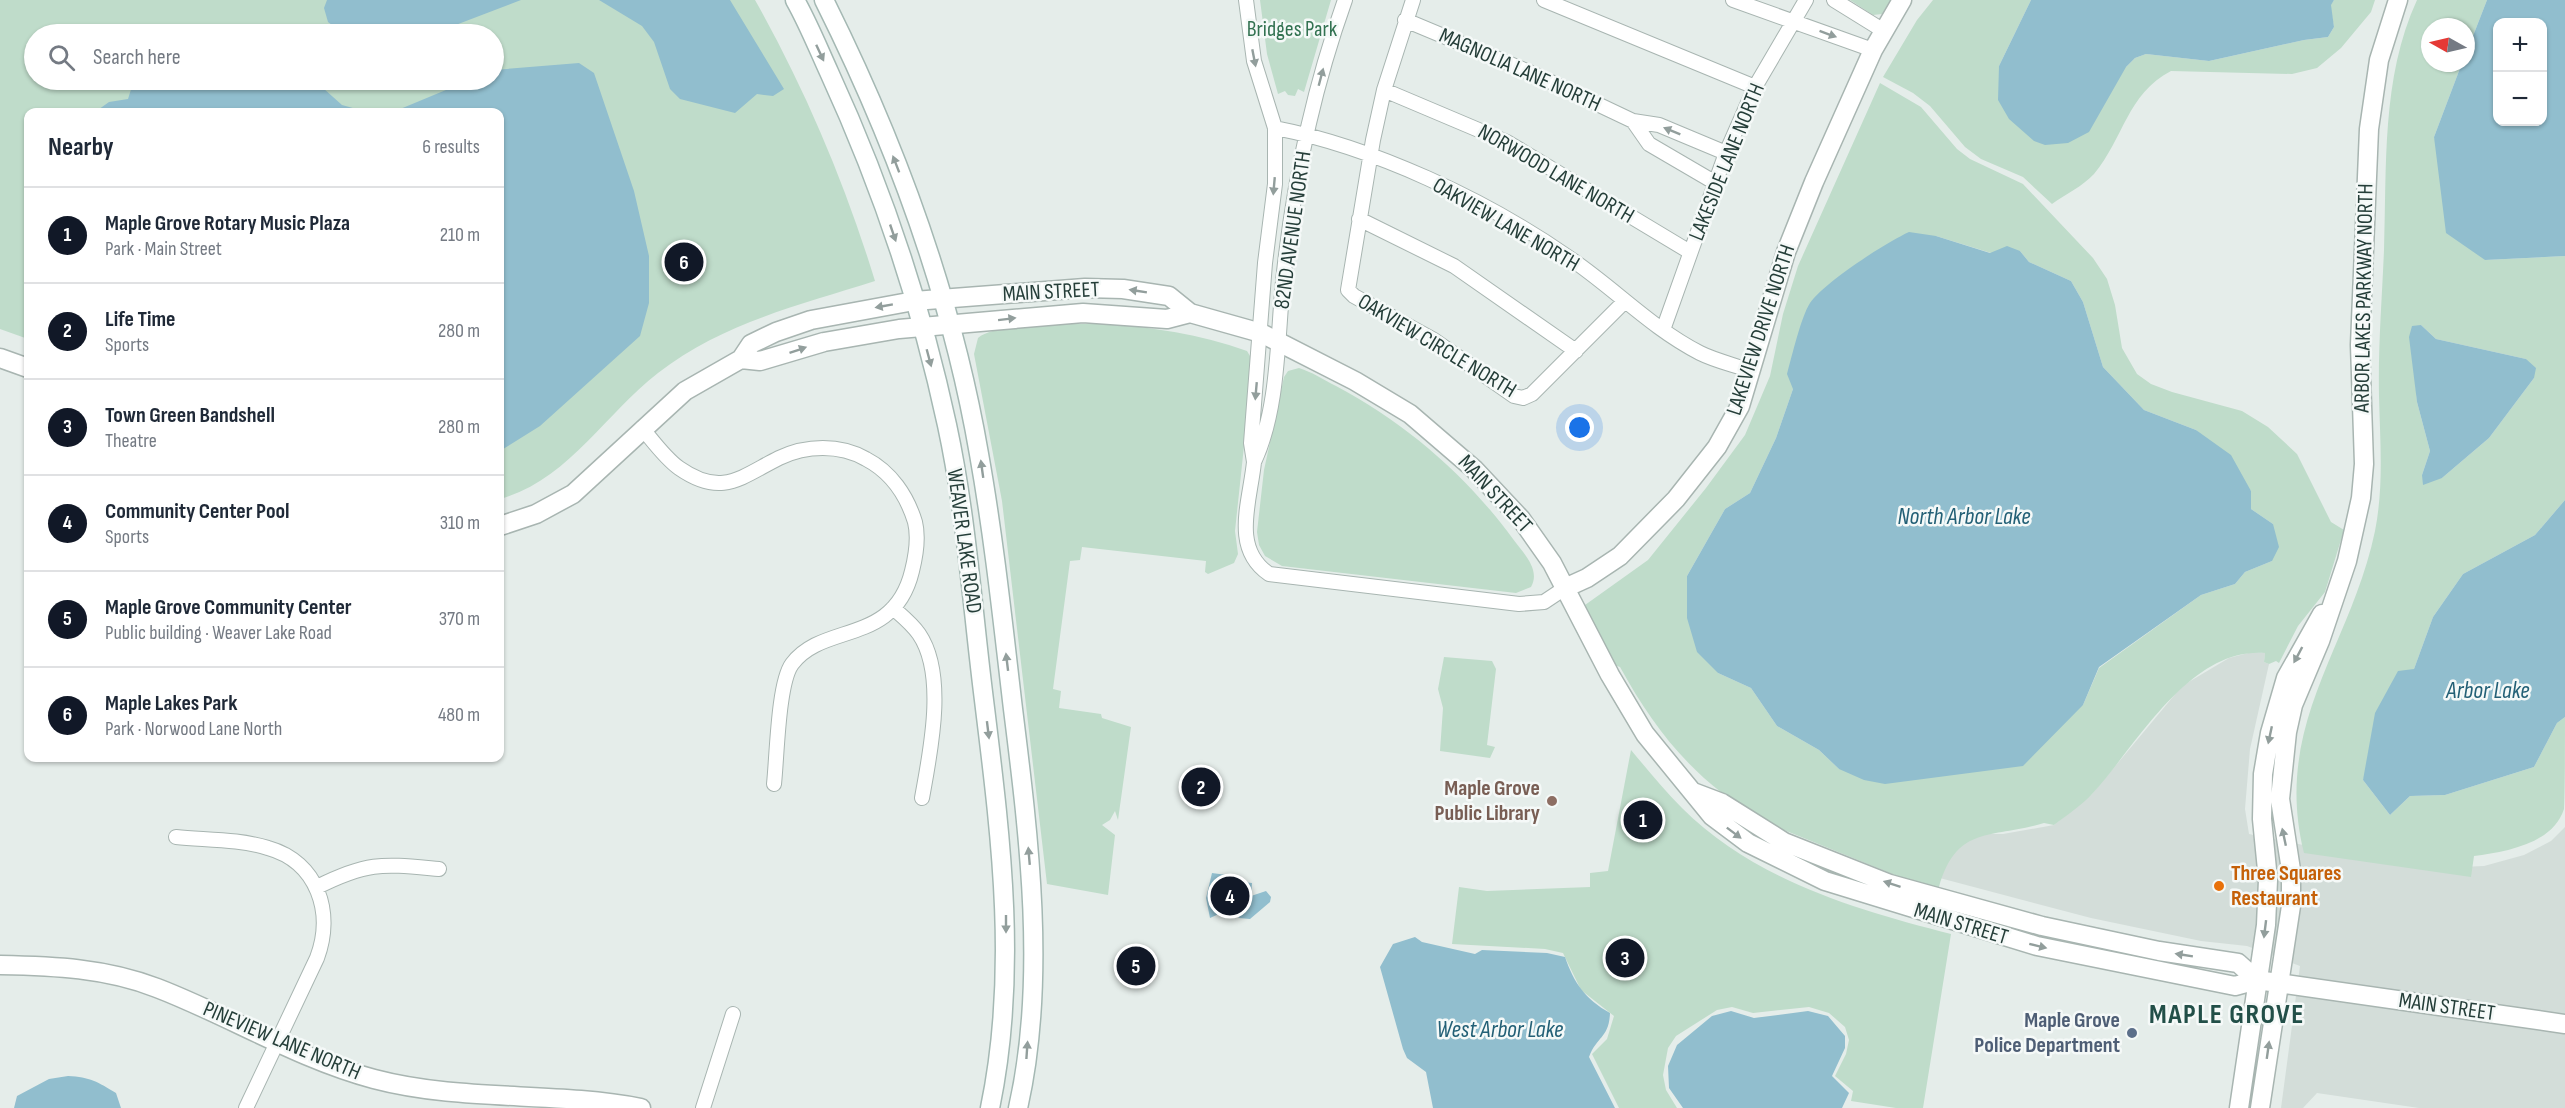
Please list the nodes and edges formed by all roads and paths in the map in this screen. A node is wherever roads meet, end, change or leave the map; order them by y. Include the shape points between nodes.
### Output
1 (795, 0) edge
2 (824, 0) edge
3 (1246, 0) edge
4 (1344, 0) edge
5 (1413, 0) edge
6 (1544, 0) edge
7 (1733, 0) edge
8 (1806, 0) edge
9 (1834, 0) edge
10 (1902, 0) edge
11 (2398, 0) edge
12 (1405, 20) junction
13 (1791, 21) junction
14 (1884, 31) junction
15 (1874, 50) junction
16 (1755, 87) junction
17 (1384, 90) junction
18 (1633, 121) junction
19 (1275, 128) junction
20 (1307, 134) junction
21 (1726, 153) junction
22 (1370, 154) junction
23 (1714, 182) junction
24 (1359, 219) junction
25 (1690, 252) junction
26 (942, 299) junction
27 (914, 301) junction
28 (1625, 301) junction
29 (1190, 313) junction
30 (949, 325) junction
31 (921, 328) junction
32 (1663, 330) junction
33 (1261, 333) junction
34 (1278, 341) junction
35 (1576, 351) junction
36 (0, 358) edge
37 (741, 359) junction
38 (24, 367) edge
39 (1751, 371) junction
40 (642, 428) junction
41 (1254, 462) junction
42 (504, 525) edge
43 (1260, 567) joint
44 (1565, 588) junction
45 (2334, 596) junction
46 (893, 608) junction
47 (774, 784) dead end
48 (922, 798) dead end
49 (176, 837) dead end
50 (440, 869) dead end
51 (317, 887) junction
52 (0, 965) edge
53 (2257, 980) junction
54 (2277, 984) junction
55 (733, 1014) dead end
56 (2565, 1024) edge
57 (278, 1042) junction
58 (550, 1103) edge
59 (246, 1108) edge
60 (640, 1108) edge
61 (704, 1108) edge
62 (990, 1108) edge
63 (1018, 1108) edge
64 (2239, 1108) edge
65 (2260, 1108) edge

1 -> 27 street, WEAVER LAKE ROAD via 845,104 874,177
26 -> 2 street, WEAVER LAKE ROAD via 919,223 885,136 854,58
3 -> 19 street, 82ND AVENUE NORTH via 1254,61
20 -> 4 street, 82ND AVENUE NORTH
5 - 12 street, OAKVIEW CIRCLE NORTH
6 - 16 street
7 - 13 street
8 - 13 street, LAKESIDE LANE NORTH
9 - 14 street
10 - 14 street, LAKEVIEW DRIVE NORTH
11 - 45 street, ARBOR LAKES PARKWAY NORTH via 2379,60 2369,129 2360,345 2364,464 2361,498 2350,550
12 - 17 street, OAKVIEW CIRCLE NORTH
12 - 18 street, MAGNOLIA LANE NORTH
13 -> 15 street
13 - 16 street, LAKESIDE LANE NORTH
14 - 15 street, LAKEVIEW DRIVE NORTH
15 - 39 street, LAKEVIEW DRIVE NORTH via 1786,252
16 - 21 street, LAKESIDE LANE NORTH
17 - 22 street, OAKVIEW CIRCLE NORTH
17 - 25 street, NORWOOD LANE NORTH via 1507,142
21 -> 18 street, MAGNOLIA LANE NORTH via 1659,125
18 - 23 street, MAGNOLIA LANE NORTH via 1649,144
19 - 20 street, OAKVIEW LANE NORTH
19 -> 33 street, 82ND AVENUE NORTH via 1275,184 1264,263
20 - 22 street, OAKVIEW LANE NORTH
20 - 34 street, 82ND AVENUE NORTH via 1289,232
21 - 23 street, LAKESIDE LANE NORTH
22 - 24 street, OAKVIEW CIRCLE NORTH
22 - 28 street, OAKVIEW LANE NORTH via 1484,207 1568,256
23 - 25 street, LAKESIDE LANE NORTH
24 - 35 street via 1454,266
24 - 35 street, OAKVIEW CIRCLE NORTH via 1348,290 1434,340 1514,396 1533,394
25 - 32 street, LAKESIDE LANE NORTH
26 - 27 street
29 -> 26 street, MAIN STREET via 1169,296 1123,289 1084,288
26 - 30 street, WEAVER LAKE ROAD
27 - 31 street, WEAVER LAKE ROAD
27 -> 37 street via 833,315 784,329 751,344
28 - 32 street, OAKVIEW LANE NORTH
28 - 35 street, OAKVIEW CIRCLE NORTH
30 -> 29 street, MAIN STREET via 1083,313 1167,320
29 - 33 street, MAIN STREET
30 - 31 street
63 -> 30 street, WEAVER LAKE ROAD via 1025,1078 1034,915 980,454
37 -> 31 street via 760,361 862,334
31 -> 62 street, WEAVER LAKE ROAD via 947,425 961,505 1002,845 1006,922 1004,1004
32 - 39 street, OAKVIEW LANE NORTH via 1701,354
33 - 34 street, MAIN STREET
33 -> 41 street, 82ND AVENUE NORTH via 1251,443
34 - 41 street, 82ND AVENUE NORTH via 1263,444
34 - 44 street, MAIN STREET via 1383,397 1449,446 1490,483 1521,519
36 - 38 street
37 - 40 street via 686,391
39 - 44 street, LAKEVIEW DRIVE NORTH via 1740,406 1717,447 1676,499 1620,556
40 - 42 street via 573,494 536,514
40 - 46 street via 677,467 698,479 721,483 744,479 778,458 819,448 866,458 883,470 901,489 917,529 910,581
41 - 43 street, 82ND AVENUE NORTH via 1245,540 1252,560
43 - 44 street, LAKEVIEW DRIVE NORTH via 1269,574 1519,604 1544,602
44 - 53 street, MAIN STREET via 1629,710 1693,792 1722,803 1784,842 1890,884 2042,926 2238,963
45 -> 53 street, ARBOR LAKES PARKWAY NORTH via 2286,678 2270,733 2263,774 2262,819 2268,880 2266,925
54 -> 45 street, ARBOR LAKES PARKWAY NORTH via 2287,945 2290,906 2290,870 2280,799 2287,732 2293,705
46 - 47 street via 869,626 802,652 791,664 784,677
46 - 48 street via 919,634 931,668 935,713
49 - 51 street via 270,848 303,867
50 - 51 street via 377,864
51 - 57 street via 325,920 324,939
52 - 57 street, PINEVIEW LANE NORTH via 77,968 117,976 155,987
53 - 54 street, MAIN STREET
53 - 64 street, ARBOR LAKES PARKWAY NORTH
54 - 56 street, MAIN STREET
65 -> 54 street, ARBOR LAKES PARKWAY NORTH
55 - 61 street
57 - 58 street, PINEVIEW LANE NORTH via 333,1066 385,1081
57 - 59 street
58 - 60 street, PINEVIEW LANE NORTH

